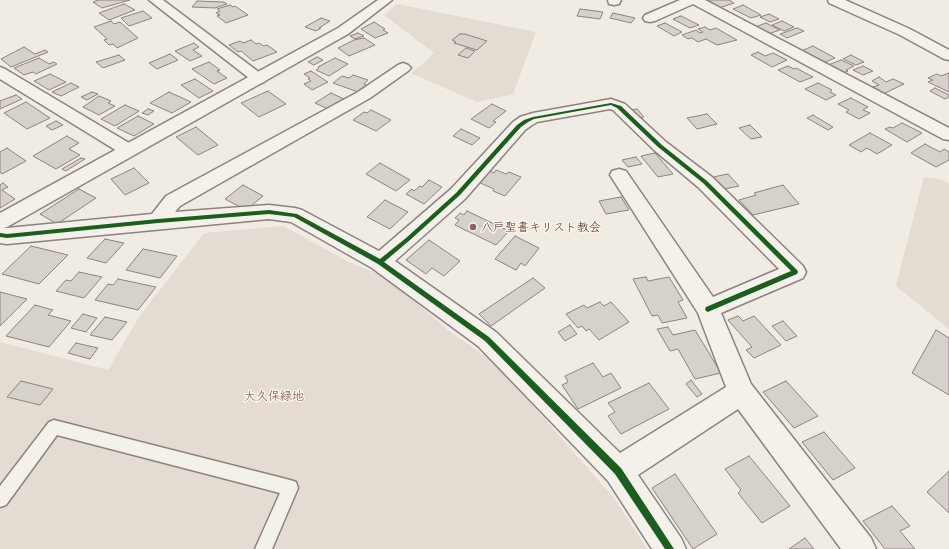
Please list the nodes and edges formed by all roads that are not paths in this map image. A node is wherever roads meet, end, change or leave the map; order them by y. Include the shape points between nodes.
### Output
1 (155, 0) edge
2 (386, 0) edge
3 (691, 0) edge
4 (695, 0) edge
5 (834, 0) edge
6 (650, 18) dead end
7 (949, 56) edge
8 (403, 68) dead end
9 (0, 72) edge
10 (259, 79) junction
11 (949, 135) edge
12 (128, 150) junction
13 (619, 175) dead end
14 (158, 221) junction
15 (0, 222) edge
16 (0, 235) edge
17 (380, 262) junction
18 (708, 309) junction
19 (741, 392) junction
20 (618, 471) junction
21 (0, 499) edge
22 (263, 549) edge
23 (670, 549) edge
24 (860, 549) edge

1 - 10 street
2 - 10 street via 343,31
3 - 6 street
4 - 11 street
5 - 7 street via 905,32
8 - 14 street via 364,95 173,201
9 - 12 street
10 - 12 street
12 - 15 street
13 - 18 street
14 - 16 street
14 - 17 street via 269,212 295,215
17 - 18 street via 458,194 526,121 611,104 619,107 660,146 705,182 796,272
17 - 20 street via 487,339
18 - 19 street
19 - 20 street
19 - 24 street
20 - 23 street
21 - 22 lane via 54,427 290,488

